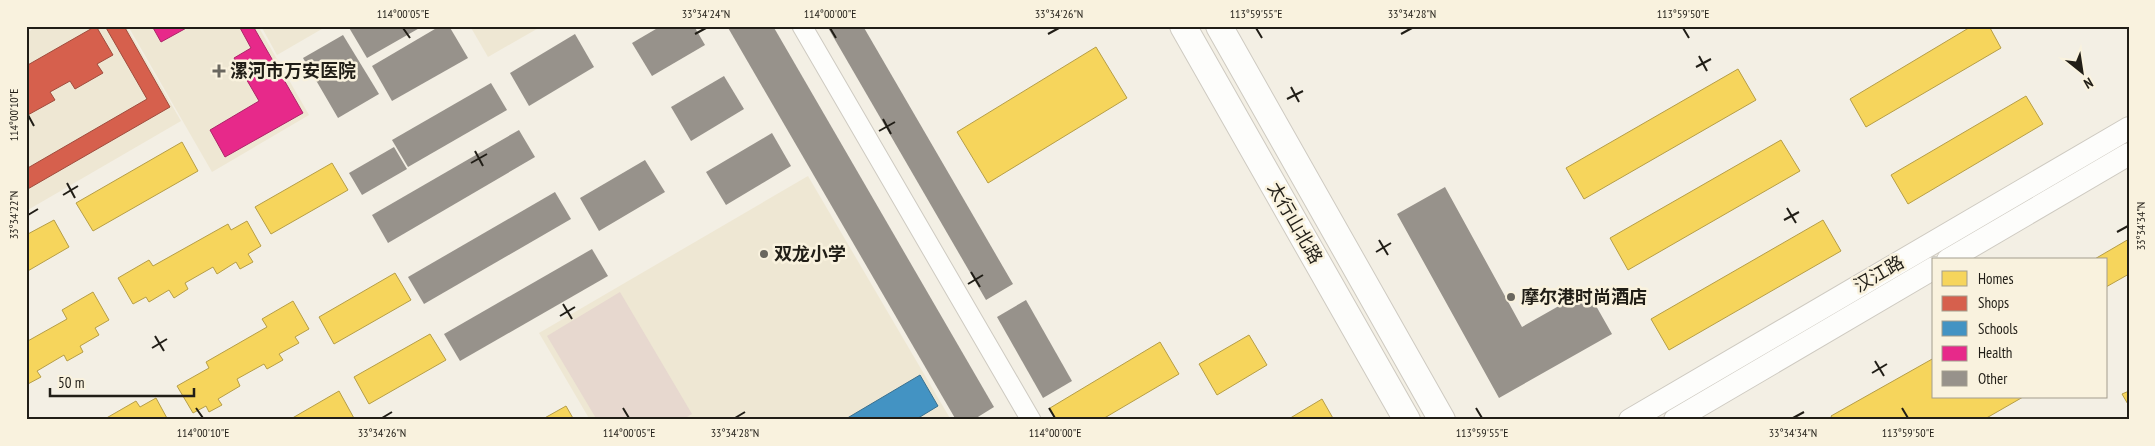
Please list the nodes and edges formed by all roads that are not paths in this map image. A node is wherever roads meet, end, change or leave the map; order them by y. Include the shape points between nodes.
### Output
1 (802, 26) edge
2 (1183, 26) edge
3 (1218, 26) edge
4 (2129, 128) edge
5 (2129, 154) edge
6 (1951, 258) edge
7 (1932, 269) edge
8 (1031, 420) edge
9 (1407, 420) edge
10 (1442, 420) edge
11 (1630, 420) edge
12 (1674, 420) edge

1 - 8 street
2 - 9 main road, 太行山北路
3 - 10 main road, 太行山北路
4 - 11 street, 汉江路
5 - 6 street
7 - 12 street, 汉江路

